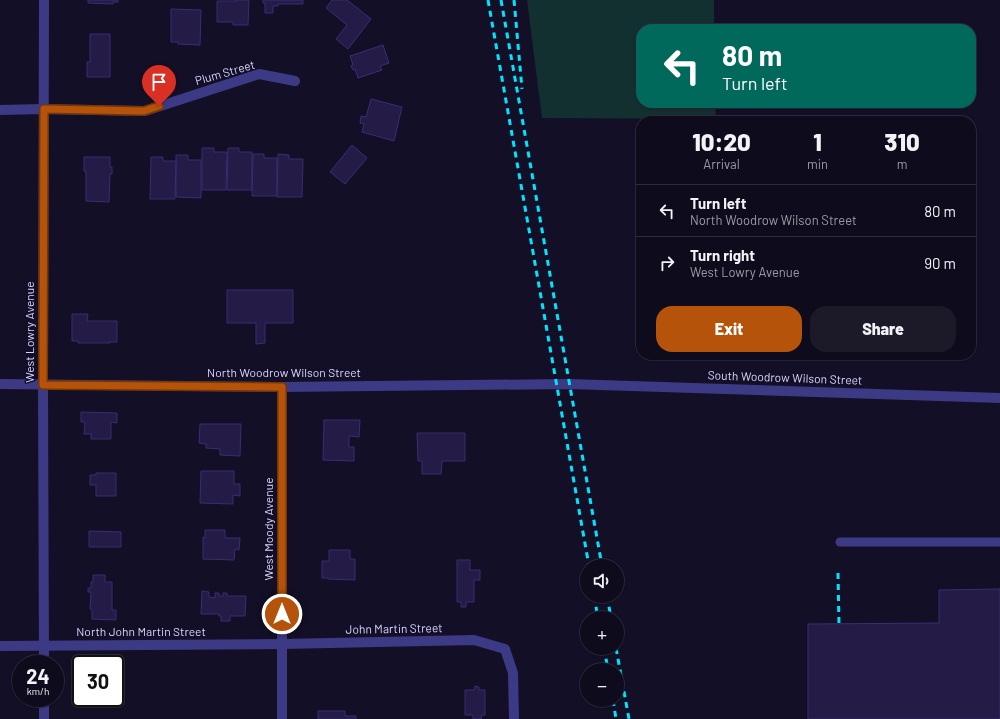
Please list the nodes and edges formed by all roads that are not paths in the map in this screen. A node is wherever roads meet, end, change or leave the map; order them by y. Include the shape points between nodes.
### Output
1 (44, 0) edge
2 (295, 81) dead end
3 (44, 109) junction
4 (0, 110) edge
5 (0, 384) edge
6 (569, 384) joint
7 (43, 385) junction
8 (282, 387) junction
9 (1000, 398) edge
10 (840, 542) dead end
11 (1000, 542) edge
12 (282, 644) junction
13 (0, 646) edge
14 (44, 646) junction
15 (44, 655) edge
16 (44, 707) edge
17 (44, 719) edge
18 (282, 719) edge
19 (514, 719) edge

1 - 3 street, West Lowry Avenue
2 - 3 street, Plum Street via 258,74 144,111
3 - 4 street, Plum Street
3 - 7 street, West Lowry Avenue
5 - 7 street, North Woodrow Wilson Street
6 - 8 street, North Woodrow Wilson Street
6 - 9 street, South Woodrow Wilson Street
7 - 8 street, North Woodrow Wilson Street
7 - 14 street, West Lowry Avenue
8 - 12 street, West Moody Avenue
10 - 11 lane
12 - 14 street, North John Martin Street
12 - 18 street, West Moody Avenue
12 - 19 street, John Martin Street via 474,640 506,649 513,673
13 - 14 street, North John Martin Street
14 - 15 street, West Lowry Avenue
16 - 17 street

